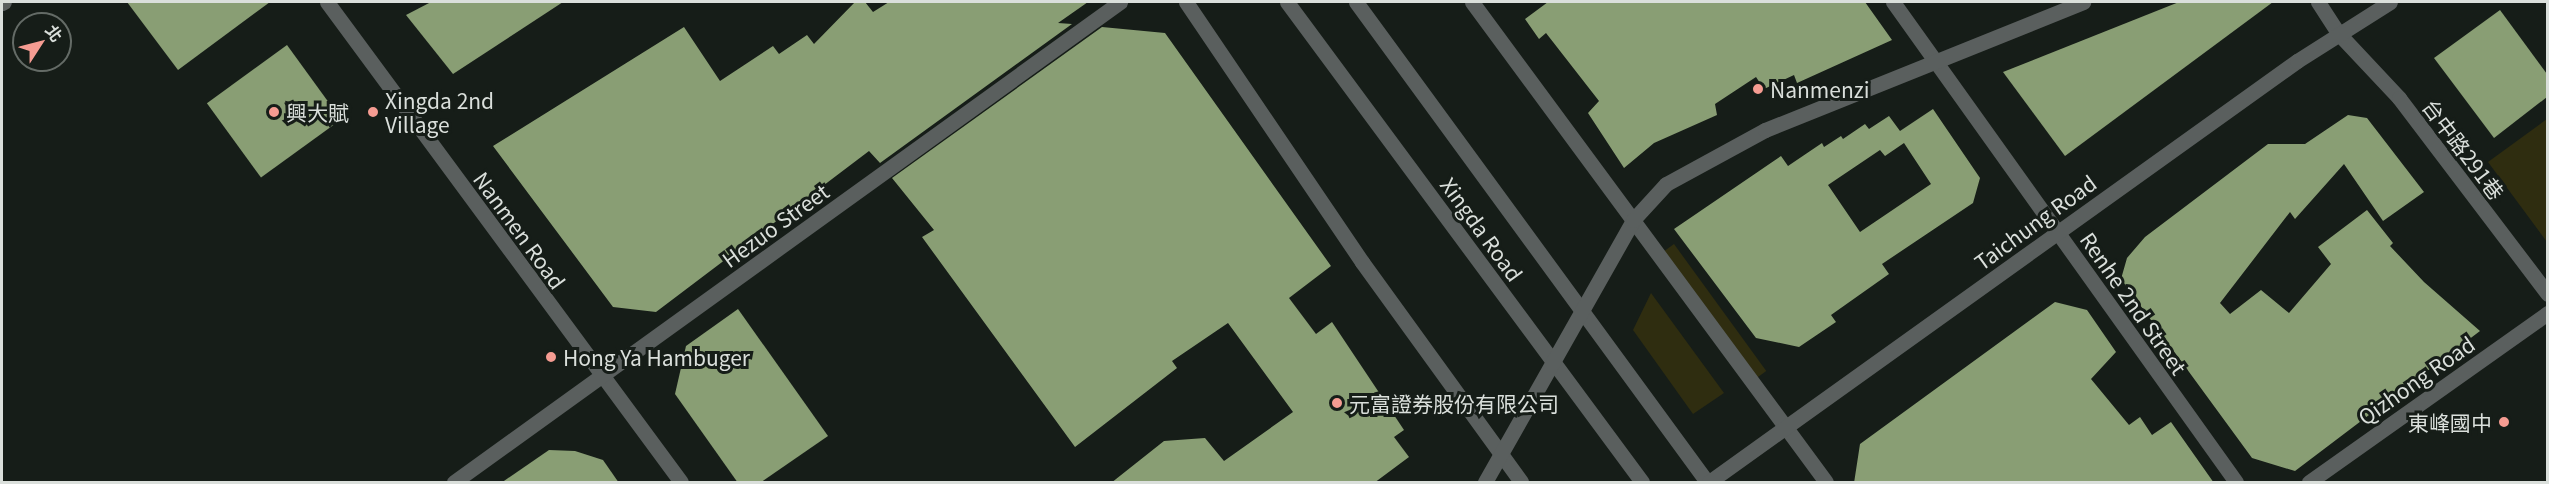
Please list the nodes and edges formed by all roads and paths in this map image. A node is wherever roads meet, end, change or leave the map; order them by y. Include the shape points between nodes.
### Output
1 (327, 2) edge
2 (1120, 2) edge
3 (1186, 2) edge
4 (1287, 2) edge
5 (1356, 2) edge
6 (1472, 2) edge
7 (1893, 2) edge
8 (2084, 2) edge
9 (2318, 2) edge
10 (2390, 2) edge
11 (2339, 34) junction
12 (1936, 61) junction
13 (1633, 220) junction
14 (2057, 231) junction
15 (2547, 294) edge
16 (1581, 312) junction
17 (2547, 313) edge
18 (1553, 363) junction
19 (601, 375) junction
20 (1785, 427) junction
21 (1501, 456) junction
22 (454, 483) edge
23 (681, 483) edge
24 (1485, 483) edge
25 (1521, 483) edge
26 (1641, 483) edge
27 (1708, 483) edge
28 (1826, 483) edge
29 (2236, 483) edge
30 (2309, 483) edge

1 - 19 street, Nanmen Road
2 - 19 street, Hezuo Street
3 - 21 street
4 - 18 street, Xingda Road
5 - 16 street, Xingda Road
6 - 13 street
7 - 12 street, Renhe 2nd Street
8 - 12 street
9 - 11 street, 台中路291巷
10 - 11 street, Taichung Road
11 - 14 street, Taichung Road
11 - 15 street, 台中路291巷 via 2399,98
12 - 13 street via 1765,130 1698,163 1666,184
12 - 14 street, Renhe 2nd Street
13 - 16 street
13 - 20 street
14 - 20 street, Taichung Road
14 - 29 street, Renhe 2nd Street
16 - 18 street
16 - 27 street, Xingda Road
17 - 30 street, Qizhong Road
18 - 21 street
18 - 26 street, Xingda Road
19 - 22 street, Hezuo Street
19 - 23 street, Nanmen Road
20 - 27 street, Taichung Road
20 - 28 street
21 - 24 street
21 - 25 street

